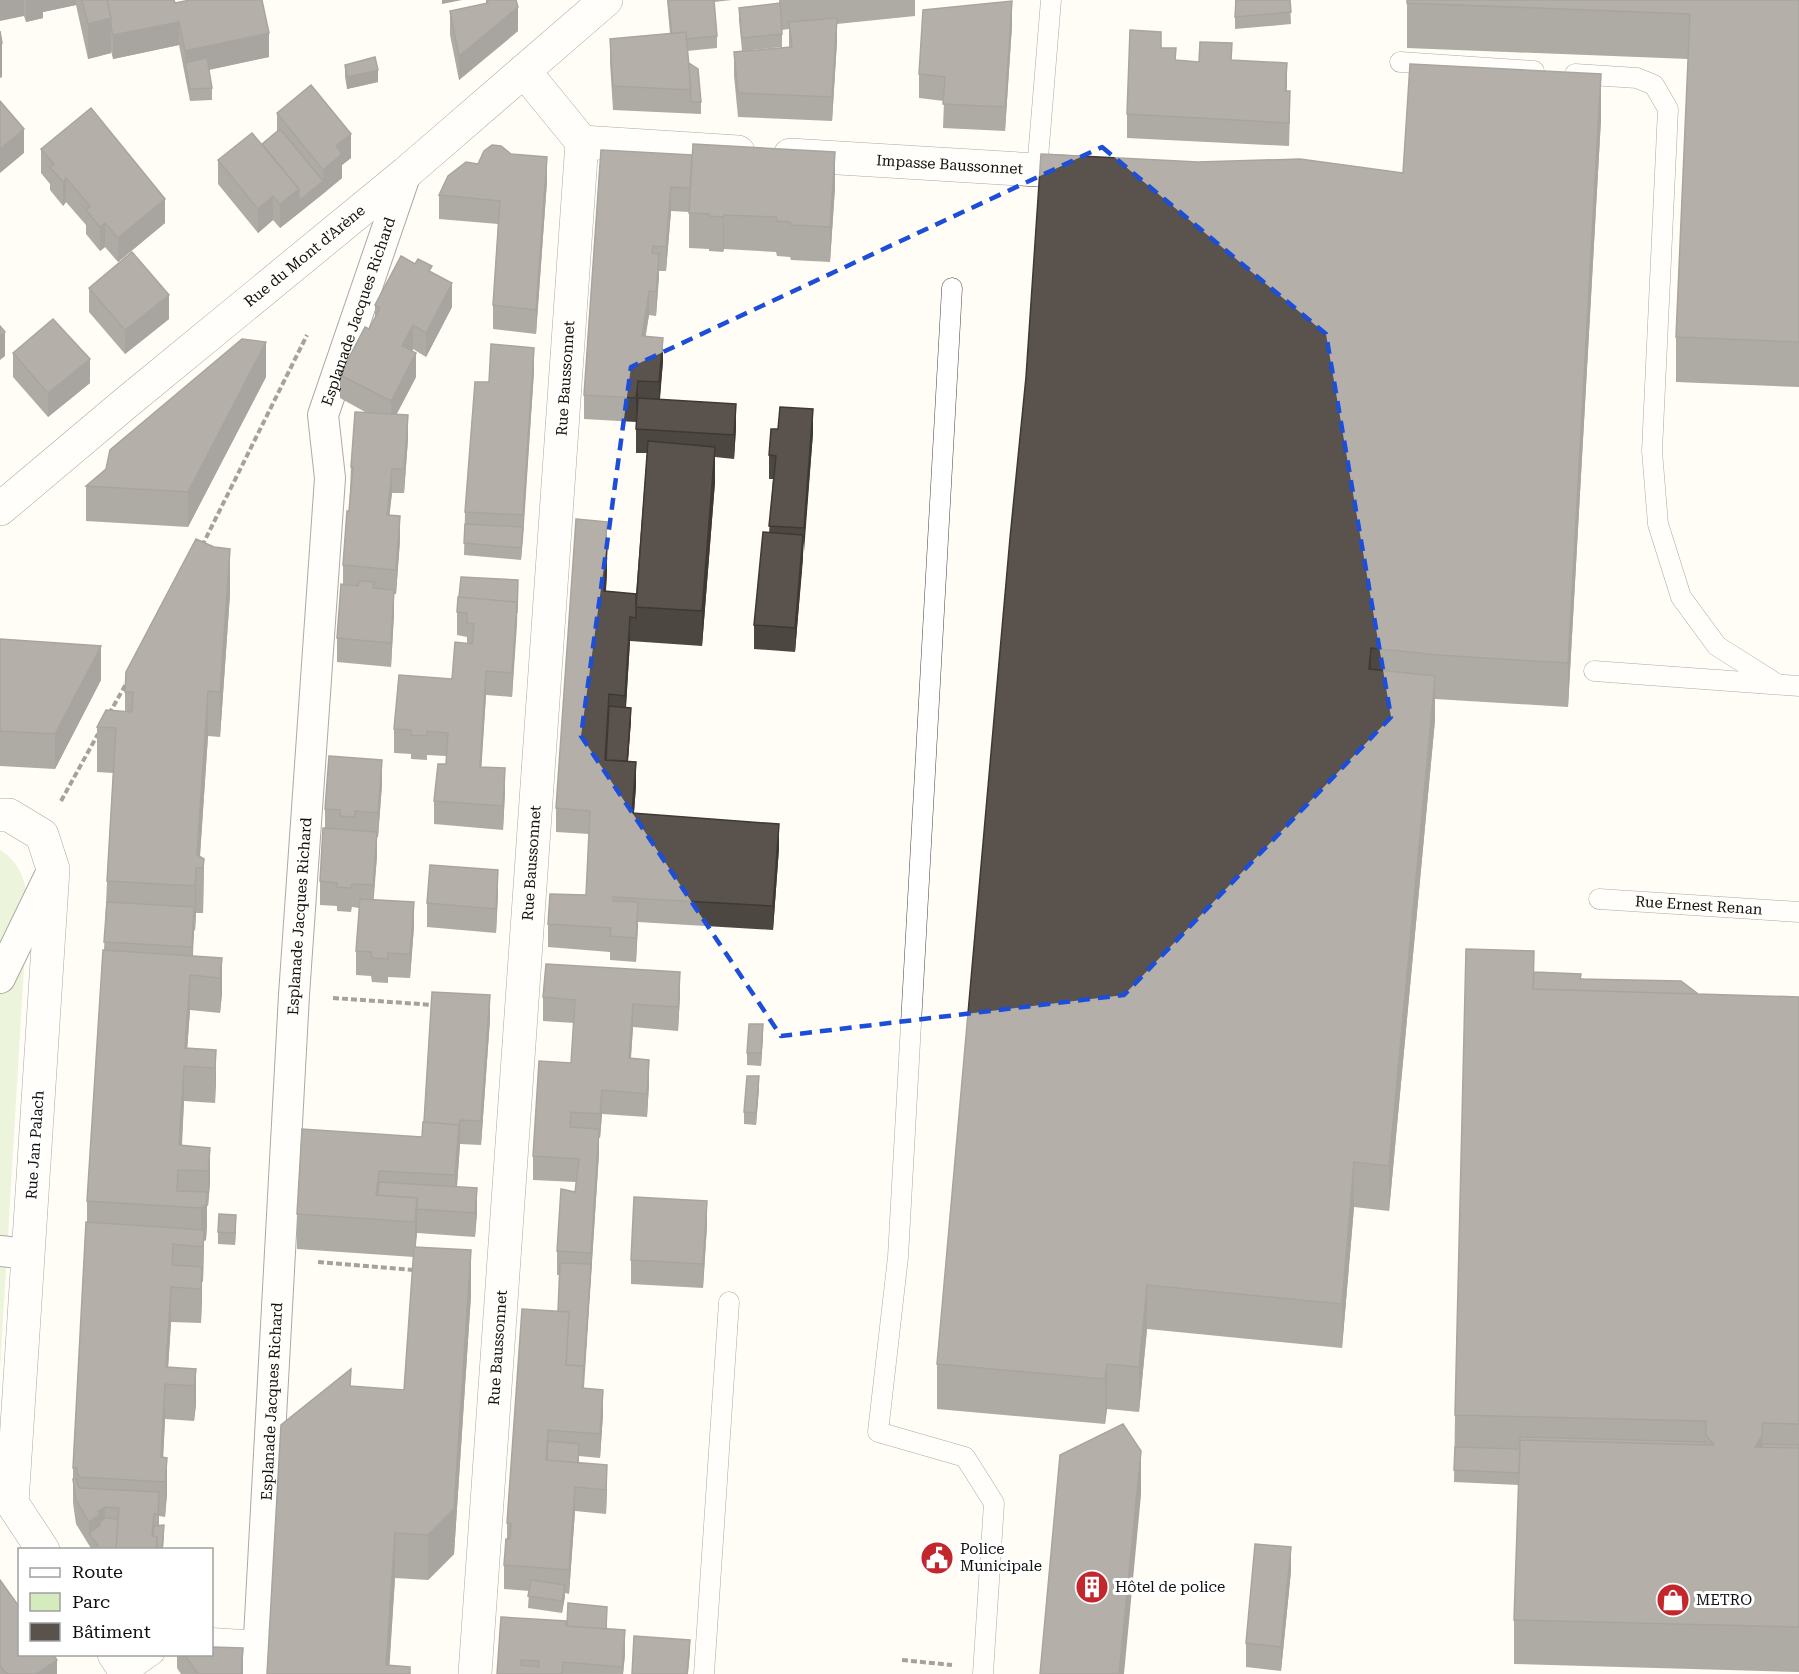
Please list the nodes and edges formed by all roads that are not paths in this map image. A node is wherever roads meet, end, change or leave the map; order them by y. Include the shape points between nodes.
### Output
1 (606, 0) edge
2 (1051, 0) edge
3 (1400, 62) dead end
4 (524, 71) junction
5 (582, 142) junction
6 (1037, 170) junction
7 (406, 173) junction
8 (1119, 175) edge
9 (952, 288) dead end
10 (0, 509) edge
11 (1594, 671) dead end
12 (1777, 684) junction
13 (1799, 686) edge
14 (0, 815) edge
15 (53, 869) junction
16 (1599, 899) dead end
17 (1799, 912) edge
18 (0, 978) edge
19 (14, 1252) edge
20 (729, 1302) dead end
21 (6, 1503) edge
22 (41, 1548) edge
23 (213, 1638) edge
24 (259, 1641) junction
25 (115, 1656) edge
26 (151, 1656) edge
27 (126, 1674) edge
28 (257, 1674) edge
29 (475, 1674) edge
30 (704, 1674) edge
31 (983, 1674) edge

1 - 4 street, Rue du Mont d'Arène
2 - 6 lane
3 - 12 lane via 1637,78 1654,85 1668,109 1652,451 1658,524 1681,597 1717,646
4 - 5 street
4 - 7 street, Rue du Mont d'Arène
5 - 6 street, Impasse Baussonnet
5 - 29 street, Rue Baussonnet
6 - 8 street, Impasse Baussonnet
7 - 10 street, Rue du Mont d'Arène
7 - 24 street, Esplanade Jacques Richard via 323,415 330,478 294,995
9 - 31 lane via 898,1257 878,1432 964,1457 994,1503
11 - 12 lane
12 - 13 lane
14 - 15 street, Rue Jan Palach via 9,815 42,836
15 - 18 street
15 - 19 street, Rue Jan Palach
16 - 17 lane, Rue Ernest Renan
19 - 21 street, Rue Jan Palach
20 - 30 lane
21 - 22 street, Rue Jan Palach
23 - 24 lane
24 - 28 street, Esplanade Jacques Richard
25 - 27 street
26 - 27 lane

